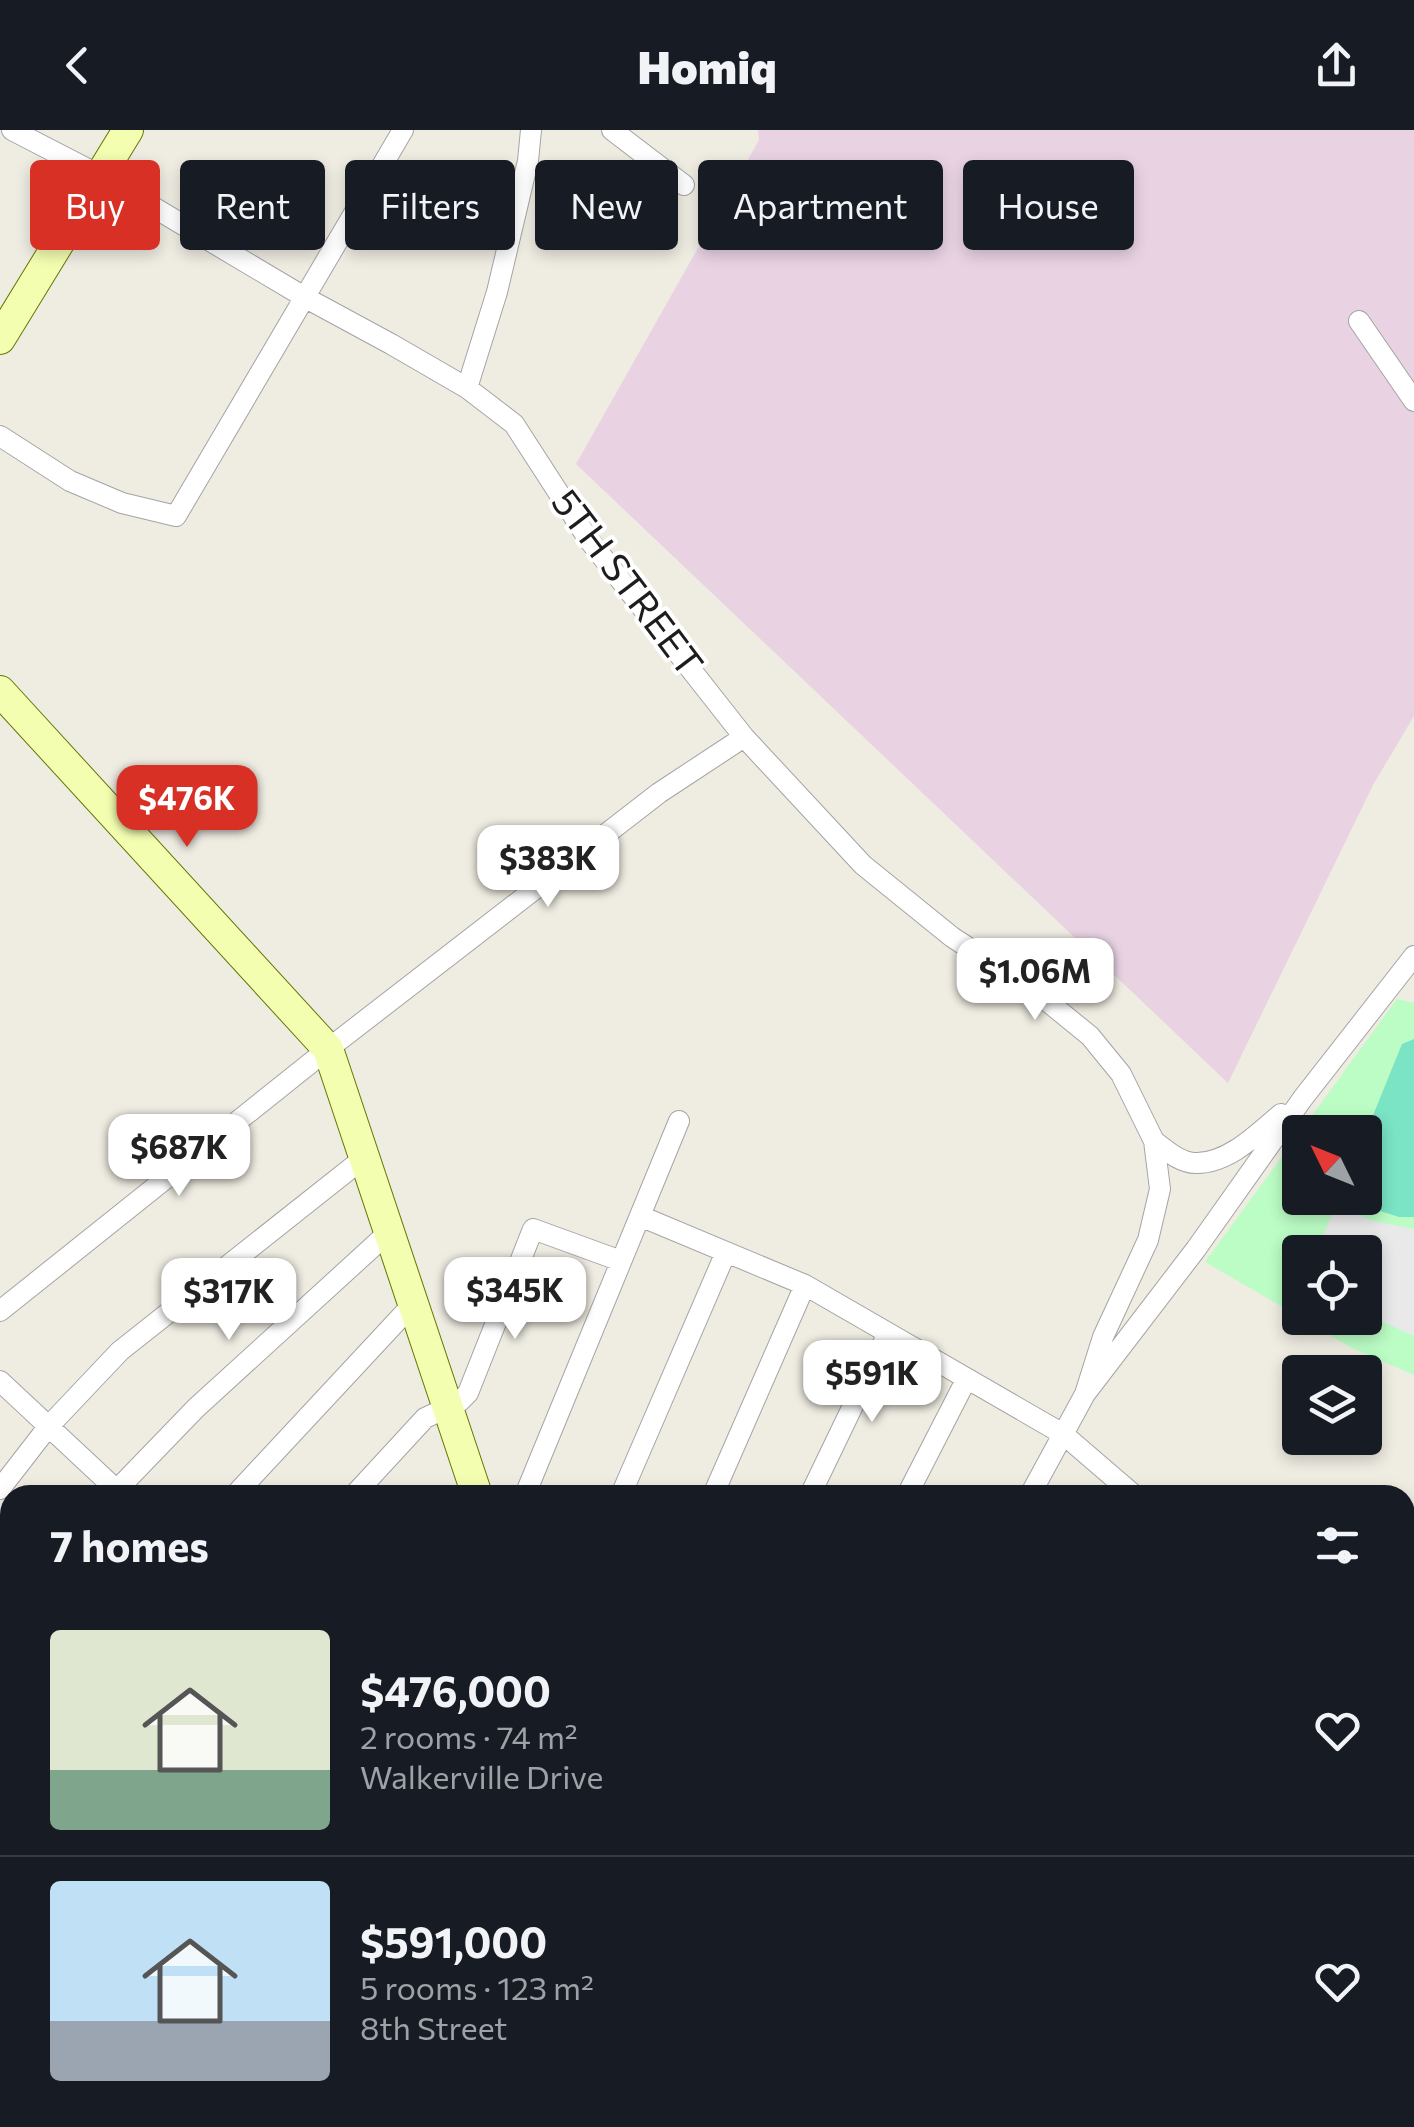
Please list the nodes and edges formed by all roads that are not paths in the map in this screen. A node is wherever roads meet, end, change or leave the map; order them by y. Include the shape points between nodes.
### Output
1 (12, 130) edge
2 (128, 130) edge
3 (403, 130) edge
4 (531, 130) edge
5 (612, 130) edge
6 (70, 160) edge
7 (110, 160) edge
8 (684, 185) dead end
9 (160, 211) edge
10 (55, 250) edge
11 (306, 298) junction
12 (1359, 321) dead end
13 (0, 338) edge
14 (467, 388) junction
15 (1414, 401) edge
16 (0, 436) edge
17 (0, 690) edge
18 (744, 737) junction
19 (1414, 956) edge
20 (328, 1049) junction
21 (1303, 1098) junction
22 (679, 1121) dead end
23 (1154, 1141) junction
24 (365, 1158) junction
25 (640, 1216) junction
26 (388, 1232) junction
27 (726, 1252) junction
28 (622, 1261) junction
29 (805, 1285) junction
30 (412, 1306) junction
31 (0, 1311) edge
32 (888, 1333) junction
33 (966, 1380) junction
34 (0, 1381) edge
35 (1086, 1394) junction
36 (447, 1408) junction
37 (48, 1426) junction
38 (1063, 1434) junction
39 (2, 1485) edge
40 (109, 1485) edge
41 (124, 1485) edge
42 (245, 1485) edge
43 (363, 1485) edge
44 (473, 1485) edge
45 (537, 1485) edge
46 (624, 1485) edge
47 (717, 1485) edge
48 (815, 1485) edge
49 (912, 1485) edge
50 (1035, 1485) edge
51 (1122, 1485) edge

1 - 6 street, 5TH STREET
2 - 7 street
3 - 11 street
4 - 14 street via 498,292
5 - 8 street
9 - 11 street, 5TH STREET
10 - 13 street
11 - 14 street, 5TH STREET
11 - 16 street via 176,516 70,482
12 - 15 street
14 - 18 street, 5TH STREET via 514,424 589,540
17 - 20 street
18 - 20 street via 659,794
18 - 23 street, 5TH STREET via 862,865 1090,1036 1121,1074
19 - 21 street
20 - 24 street
20 - 31 street
21 - 23 street via 1233,1152 1197,1164
21 - 35 street
22 - 25 street
23 - 35 street, 5TH STREET via 1160,1189 1148,1240 1103,1337
24 - 26 street
24 - 37 street via 138,1336
25 - 27 street
25 - 28 street
26 - 30 street
26 - 41 street via 196,1408
27 - 29 street
27 - 46 street
28 - 36 street via 533,1229 468,1392
28 - 45 street
29 - 32 street
29 - 47 street
30 - 36 street
30 - 42 street
32 - 33 street
32 - 48 street
33 - 38 street
33 - 49 street
34 - 37 street
35 - 38 street
36 - 43 street via 421,1422
36 - 44 street
37 - 39 street
37 - 40 street
38 - 50 street
38 - 51 street

